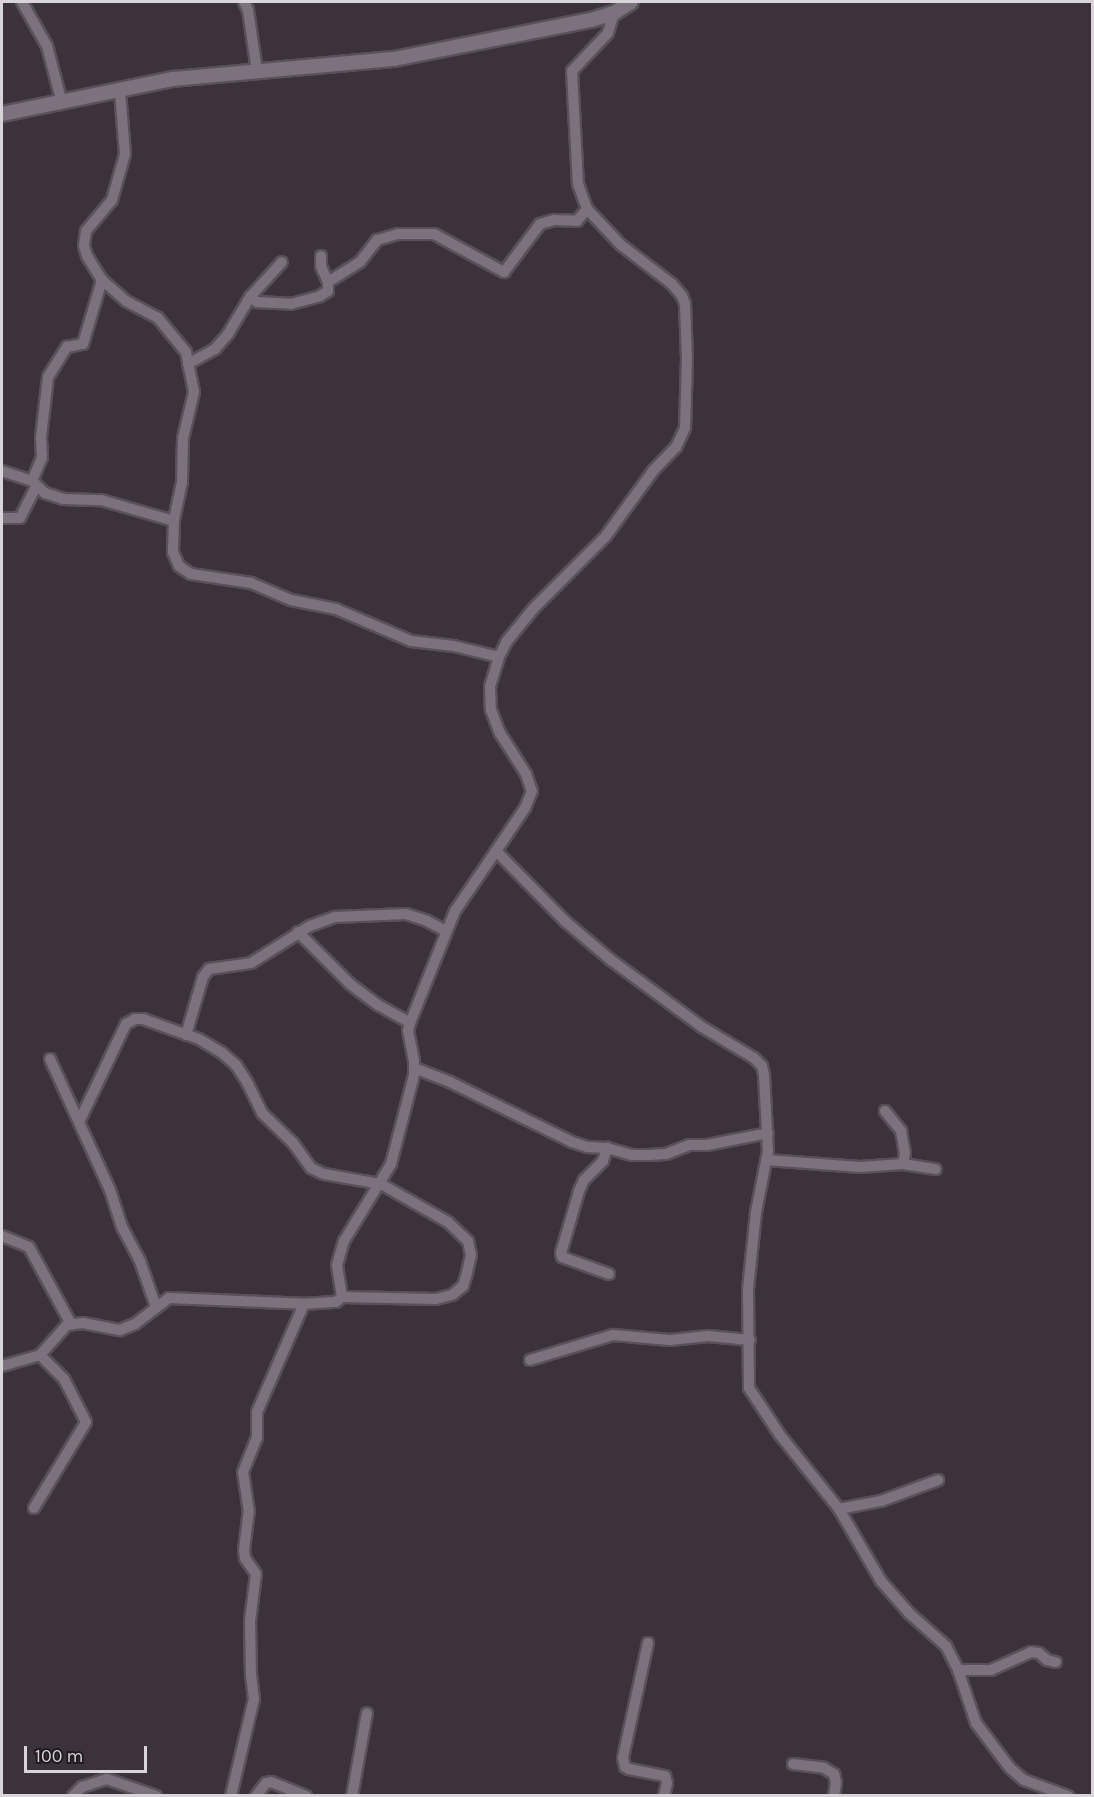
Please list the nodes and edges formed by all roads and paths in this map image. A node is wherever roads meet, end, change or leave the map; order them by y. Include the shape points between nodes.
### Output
1 (22, 2) edge
2 (244, 2) edge
3 (632, 2) edge
4 (614, 13) junction
5 (256, 71) junction
6 (120, 91) junction
7 (62, 103) junction
8 (2, 114) edge
9 (587, 209) junction
10 (321, 256) dead end
11 (282, 262) dead end
12 (102, 280) junction
13 (328, 282) junction
14 (250, 297) junction
15 (188, 364) junction
16 (2, 471) edge
17 (34, 483) junction
18 (2, 518) edge
19 (174, 521) junction
20 (499, 657) junction
21 (496, 851) junction
22 (446, 931) junction
23 (298, 932) junction
24 (410, 1023) junction
25 (186, 1035) junction
26 (50, 1059) dead end
27 (414, 1068) junction
28 (885, 1111) dead end
29 (79, 1122) junction
30 (768, 1133) junction
31 (607, 1148) junction
32 (767, 1160) junction
33 (903, 1164) junction
34 (936, 1169) dead end
35 (381, 1184) junction
36 (2, 1236) edge
37 (609, 1274) dead end
38 (342, 1297) junction
39 (304, 1304) junction
40 (156, 1307) junction
41 (71, 1324) junction
42 (750, 1340) junction
43 (40, 1355) junction
44 (530, 1360) dead end
45 (2, 1366) edge
46 (938, 1480) dead end
47 (34, 1508) dead end
48 (839, 1509) junction
49 (648, 1643) dead end
50 (1056, 1662) dead end
51 (958, 1670) junction
52 (367, 1713) dead end
53 (793, 1764) dead end
54 (73, 1796) edge
55 (156, 1796) edge
56 (231, 1796) edge
57 (256, 1796) edge
58 (306, 1796) edge
59 (352, 1796) edge
60 (664, 1796) edge
61 (834, 1796) edge
62 (1068, 1796) edge

1 - 7 street via 47,46
2 - 5 street
3 - 4 main road
4 - 5 main road via 394,59
4 - 9 street via 608,33 576,64 570,81 576,168
5 - 6 main road via 173,79
6 - 7 main road
6 - 12 street via 125,154 112,200 84,238 87,256
7 - 8 main road
9 - 13 street via 577,221 540,224 504,272 434,234 398,234 377,240 360,262
9 - 20 street via 682,296 687,358 686,428 676,447 653,471 606,536 534,608 507,640
10 - 13 street
11 - 14 street
12 - 15 street via 126,301 158,318 182,347
12 - 17 street via 83,344 67,347 48,377 42,457
13 - 14 street via 328,291 320,296 291,304 257,302
14 - 15 street via 215,349
15 - 19 street via 193,398 183,438 182,482
16 - 17 street
17 - 18 street via 20,518
17 - 19 street via 45,493 63,499 101,500
19 - 20 street via 173,552 184,571 251,583 291,600 336,609 411,641
20 - 21 street via 490,687 491,710 532,791
21 - 22 street via 476,876
21 - 30 street via 611,960 695,1022 758,1061 764,1070
22 - 23 street via 406,914 385,914 335,917
22 - 24 street
23 - 24 street via 350,984
23 - 25 street via 251,963 209,969 203,977
24 - 27 street
25 - 29 street via 143,1019 126,1024
25 - 35 street via 221,1052 236,1065 262,1113 293,1143 311,1168
26 - 29 street
27 - 31 street via 572,1142
27 - 35 street via 391,1164
28 - 33 street via 901,1131
29 - 40 street
30 - 31 street via 689,1145 666,1154 632,1155
30 - 32 street
31 - 37 street via 603,1161 579,1191 561,1253 562,1257
32 - 33 street via 860,1167
32 - 42 street via 756,1212 748,1290
33 - 34 street
35 - 38 street via 344,1241 338,1265
35 - 38 street via 460,1231 468,1241 471,1255 463,1286 452,1295 436,1299
36 - 41 street via 29,1247
38 - 39 street via 336,1302
39 - 40 street via 177,1297
39 - 56 street via 258,1410 257,1438 243,1472 249,1512 245,1558 256,1574 250,1621 254,1699
40 - 41 street via 135,1324 120,1330
41 - 43 street
42 - 44 street via 614,1335
42 - 48 street via 747,1380 753,1395
43 - 45 street
43 - 47 street via 64,1379 86,1422
46 - 48 street via 881,1501
48 - 51 street via 881,1581 941,1640
49 - 60 street via 623,1758 629,1769 665,1776
50 - 51 street via 1031,1652 991,1671
51 - 62 street via 976,1723 1010,1768 1024,1780
52 - 59 street
53 - 61 street via 824,1768 834,1774
54 - 55 street via 82,1787 107,1779
57 - 58 street via 266,1783 272,1782

